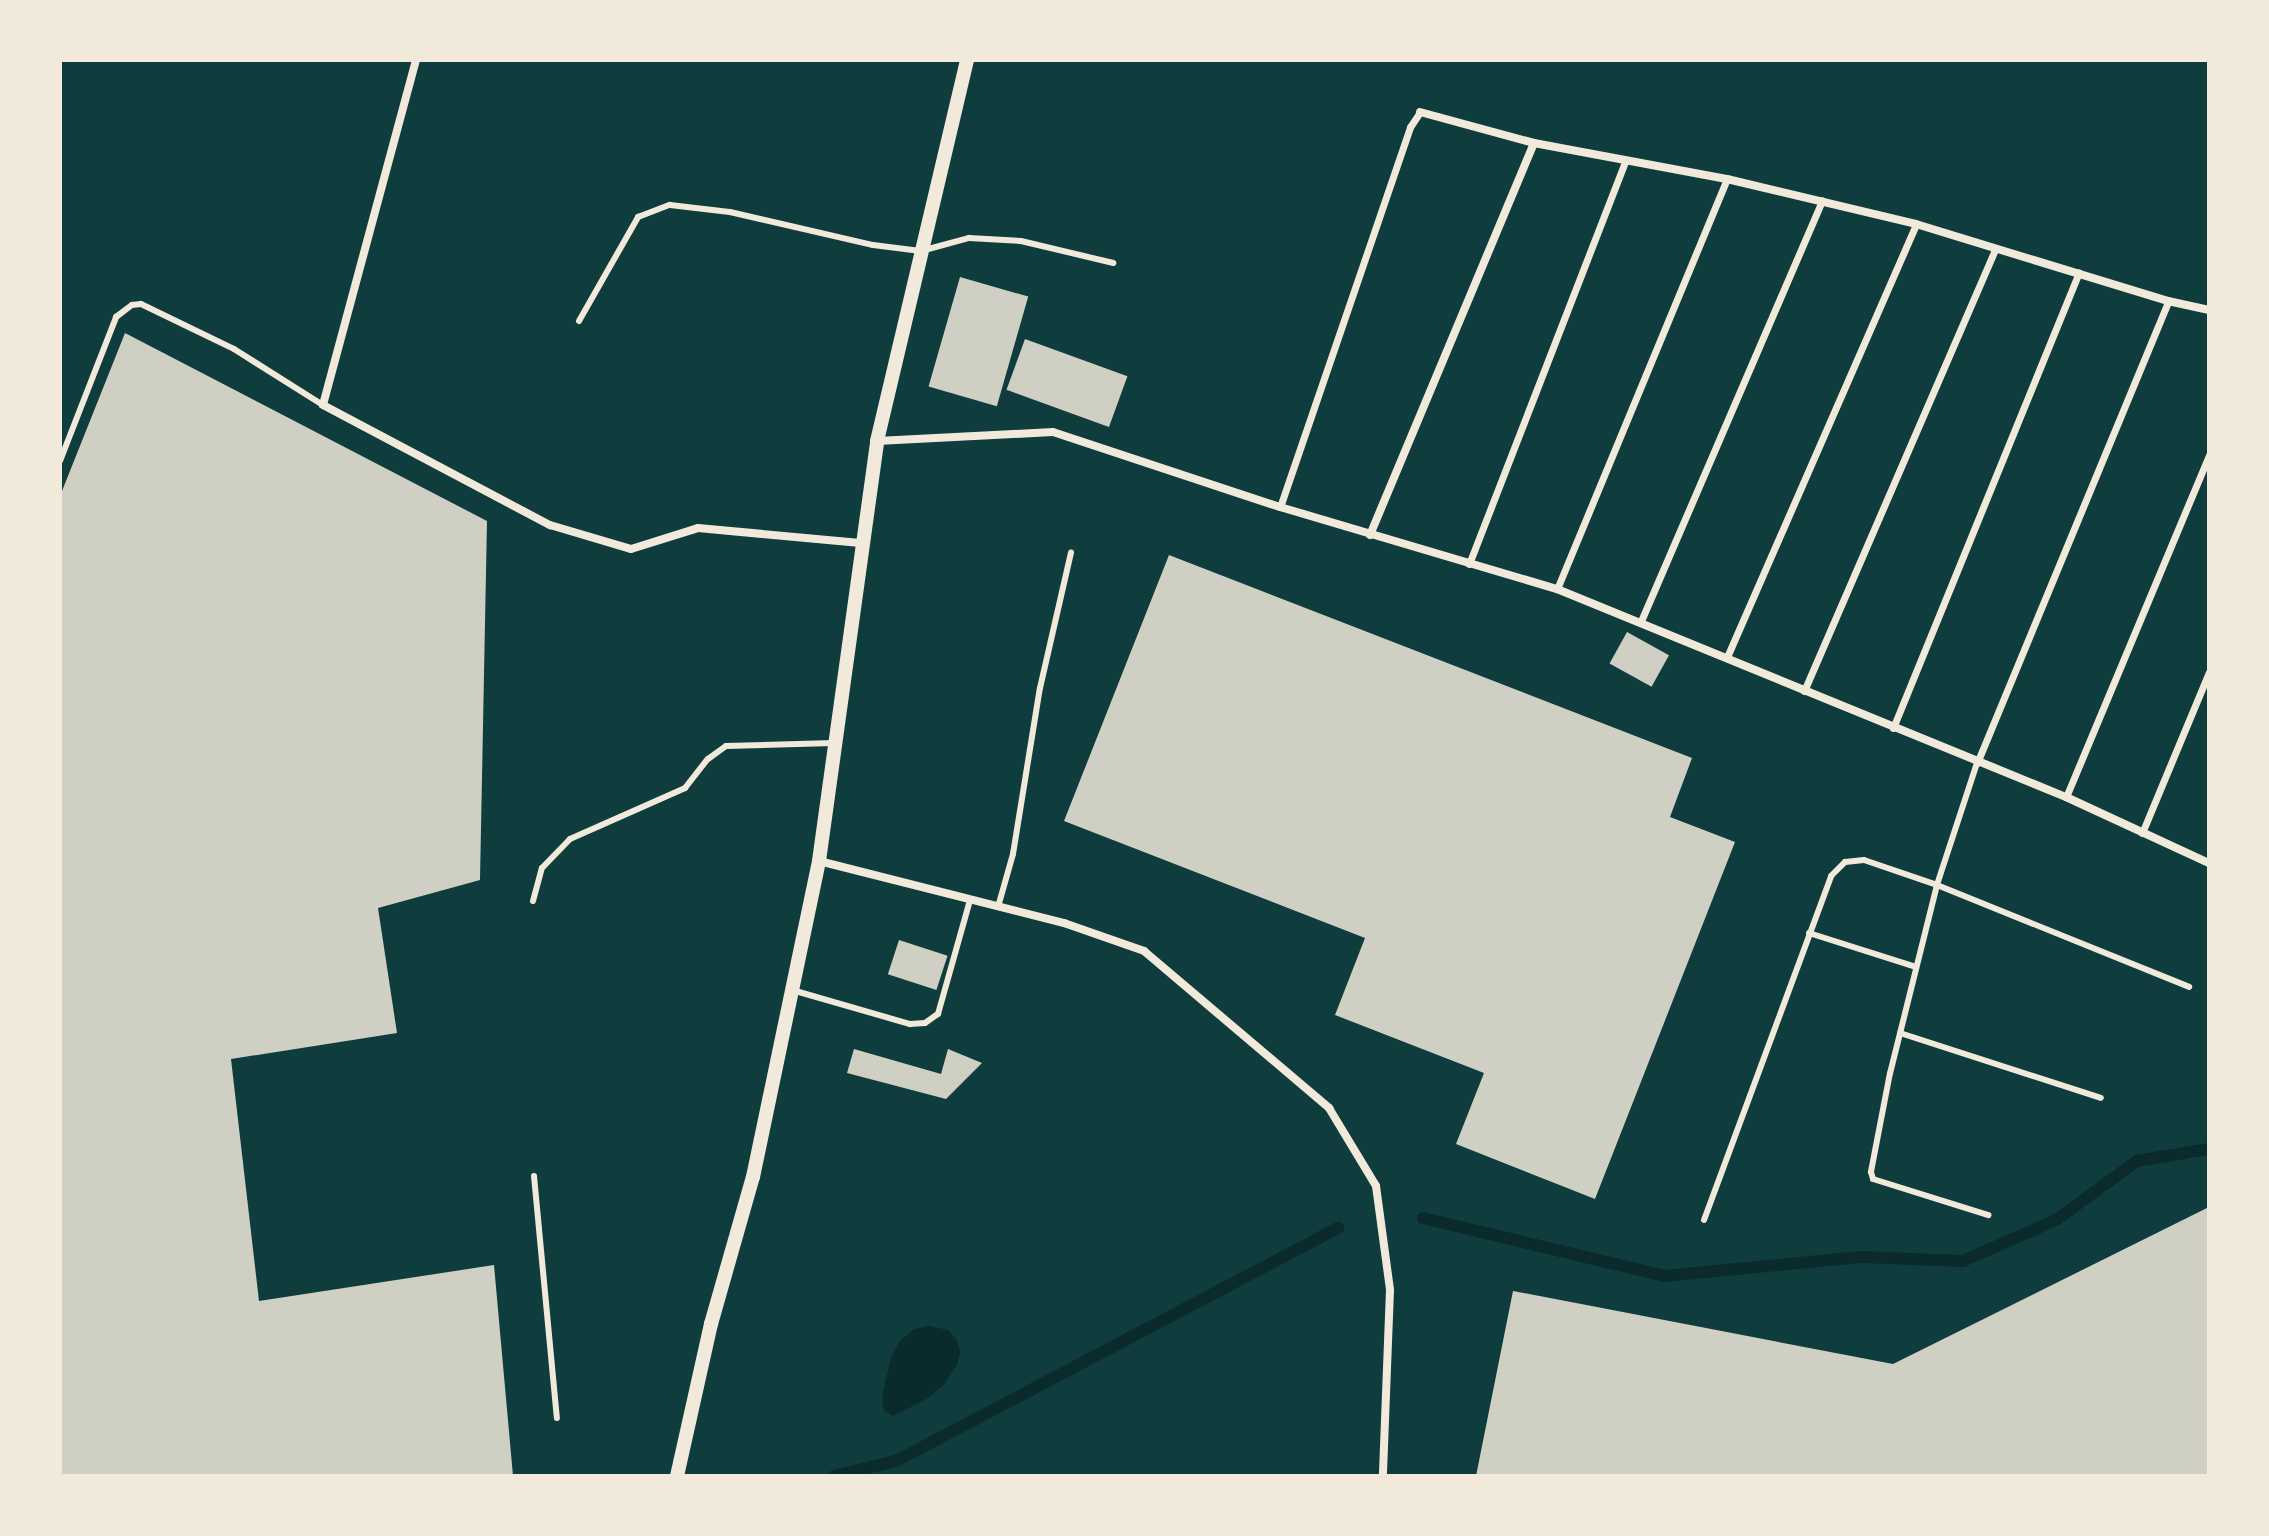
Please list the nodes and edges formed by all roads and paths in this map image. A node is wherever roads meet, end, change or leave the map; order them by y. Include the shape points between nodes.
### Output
1 (416, 60) edge
2 (967, 60) edge
3 (1420, 112) joint
4 (1534, 143) junction
5 (1625, 161) junction
6 (1727, 179) junction
7 (1822, 200) junction
8 (1916, 224) junction
9 (1995, 249) junction
10 (921, 251) junction
11 (1113, 263) dead end
12 (2079, 273) junction
13 (2168, 301) junction
14 (2209, 310) edge
15 (579, 321) dead end
16 (323, 405) junction
17 (877, 441) junction
18 (2209, 455) edge
19 (60, 461) edge
20 (1280, 507) junction
21 (1370, 535) junction
22 (860, 543) junction
23 (1071, 553) dead end
24 (1469, 564) junction
25 (1557, 589) junction
26 (1641, 621) junction
27 (1727, 657) junction
28 (2209, 672) edge
29 (1804, 691) junction
30 (1893, 728) junction
31 (834, 743) junction
32 (1977, 763) junction
33 (2066, 797) junction
34 (2142, 833) junction
35 (819, 861) junction
36 (2209, 863) edge
37 (1937, 885) junction
38 (970, 900) junction
39 (533, 901) dead end
40 (998, 907) junction
41 (1809, 933) junction
42 (1916, 967) junction
43 (2189, 987) dead end
44 (792, 990) junction
45 (1900, 1033) junction
46 (2101, 1098) dead end
47 (534, 1176) dead end
48 (1988, 1215) dead end
49 (1704, 1220) dead end
50 (557, 1418) dead end
51 (677, 1476) edge
52 (1383, 1476) edge

1 - 16 street
2 - 10 street
3 - 4 street
3 - 20 street via 1410,127
4 - 5 street
4 - 21 street
5 - 6 street
5 - 24 street
6 - 7 street
6 - 25 street
7 - 8 street
7 - 26 street
8 - 9 street
8 - 27 street
9 - 12 street
9 - 29 street
10 - 11 lane via 969,238 1008,240
10 - 15 lane via 670,205 638,217
10 - 17 street
12 - 13 street
12 - 30 street
13 - 14 street
13 - 32 street
16 - 19 lane via 234,349 141,304 132,305 116,317
16 - 22 street via 550,525 631,549 698,528
17 - 20 street via 1053,432
17 - 22 street
18 - 33 street
20 - 21 street
21 - 24 street
22 - 31 street
23 - 40 lane
24 - 25 street
25 - 26 street
26 - 27 street
27 - 29 street
28 - 34 street
29 - 30 street
30 - 32 street
31 - 35 street
31 - 39 lane via 726,746 685,788 570,839 542,868
32 - 33 street
32 - 37 lane
33 - 34 street
34 - 36 street
35 - 38 street
35 - 44 street
37 - 41 lane via 1864,860 1845,862 1831,876
37 - 42 lane
37 - 43 lane
38 - 40 street
38 - 44 lane via 938,1014 925,1023 910,1024
40 - 52 street via 1144,951 1329,1108 1376,1186 1390,1290
41 - 42 lane
41 - 49 lane
42 - 45 lane
44 - 51 street via 753,1177 711,1324
45 - 46 lane
45 - 48 lane via 1871,1176
47 - 50 lane

